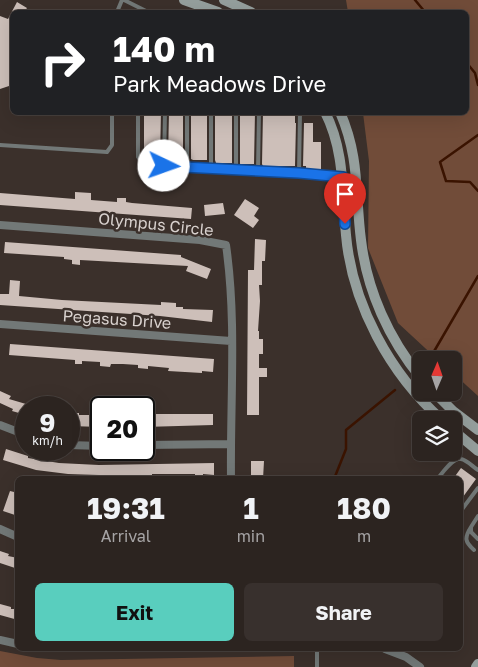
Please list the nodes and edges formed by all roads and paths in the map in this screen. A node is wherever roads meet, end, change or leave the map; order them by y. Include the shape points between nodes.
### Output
1 (123, 0) edge
2 (184, 0) edge
3 (224, 0) edge
4 (138, 10) edge
5 (212, 10) edge
6 (246, 10) edge
7 (112, 115) edge
8 (138, 115) edge
9 (165, 115) edge
10 (187, 115) edge
11 (211, 115) edge
12 (236, 115) edge
13 (259, 115) edge
14 (300, 115) edge
15 (326, 115) edge
16 (341, 115) edge
17 (0, 145) edge
18 (164, 166) junction
19 (187, 167) junction
20 (211, 168) junction
21 (236, 169) junction
22 (258, 170) junction
23 (299, 173) junction
24 (343, 177) junction
25 (0, 225) edge
26 (0, 324) edge
27 (231, 342) junction
28 (412, 365) edge
29 (443, 401) edge
30 (432, 411) edge
31 (0, 424) edge
32 (478, 430) edge
33 (15, 431) edge
34 (462, 438) edge
35 (231, 444) junction
36 (155, 445) edge
37 (478, 451) edge
38 (478, 470) edge
39 (231, 476) edge
40 (440, 476) edge
41 (478, 488) edge
42 (463, 508) edge
43 (478, 516) edge
44 (470, 527) junction
45 (0, 529) edge
46 (15, 536) edge
47 (478, 539) edge
48 (474, 550) dead end
49 (0, 640) edge
50 (15, 643) edge
51 (317, 651) edge
52 (390, 651) edge
53 (478, 664) edge
54 (317, 667) edge
55 (420, 667) edge
56 (476, 667) edge

1 - 4 lane
2 - 5 main road
3 - 6 main road
7 - 17 lane via 112,145 107,152
8 - 18 lane via 139,161
9 - 18 lane
10 - 19 lane
11 - 20 lane
12 - 21 lane
13 - 22 lane
14 - 23 lane
15 - 24 main road via 338,148
16 - 28 main road via 355,164 361,240 369,278 390,332
18 - 19 lane
19 - 20 lane
20 - 21 lane
21 - 22 lane
22 - 23 lane
23 - 24 lane
24 - 30 main road via 349,253 355,281 373,329 405,380
25 - 27 street, Olympus Circle via 200,240 226,245
26 - 27 street, Pegasus Drive
27 - 35 street, Olympus Circle
29 - 32 main road
31 - 33 street
34 - 37 main road
35 - 36 street
35 - 39 street, Olympus Circle
38 - 40 lane via 458,459
41 - 42 lane
43 - 44 lane
44 - 47 lane
44 - 48 lane via 465,540
45 - 46 street
49 - 50 street
51 - 54 lane
52 - 55 street
53 - 56 main road

